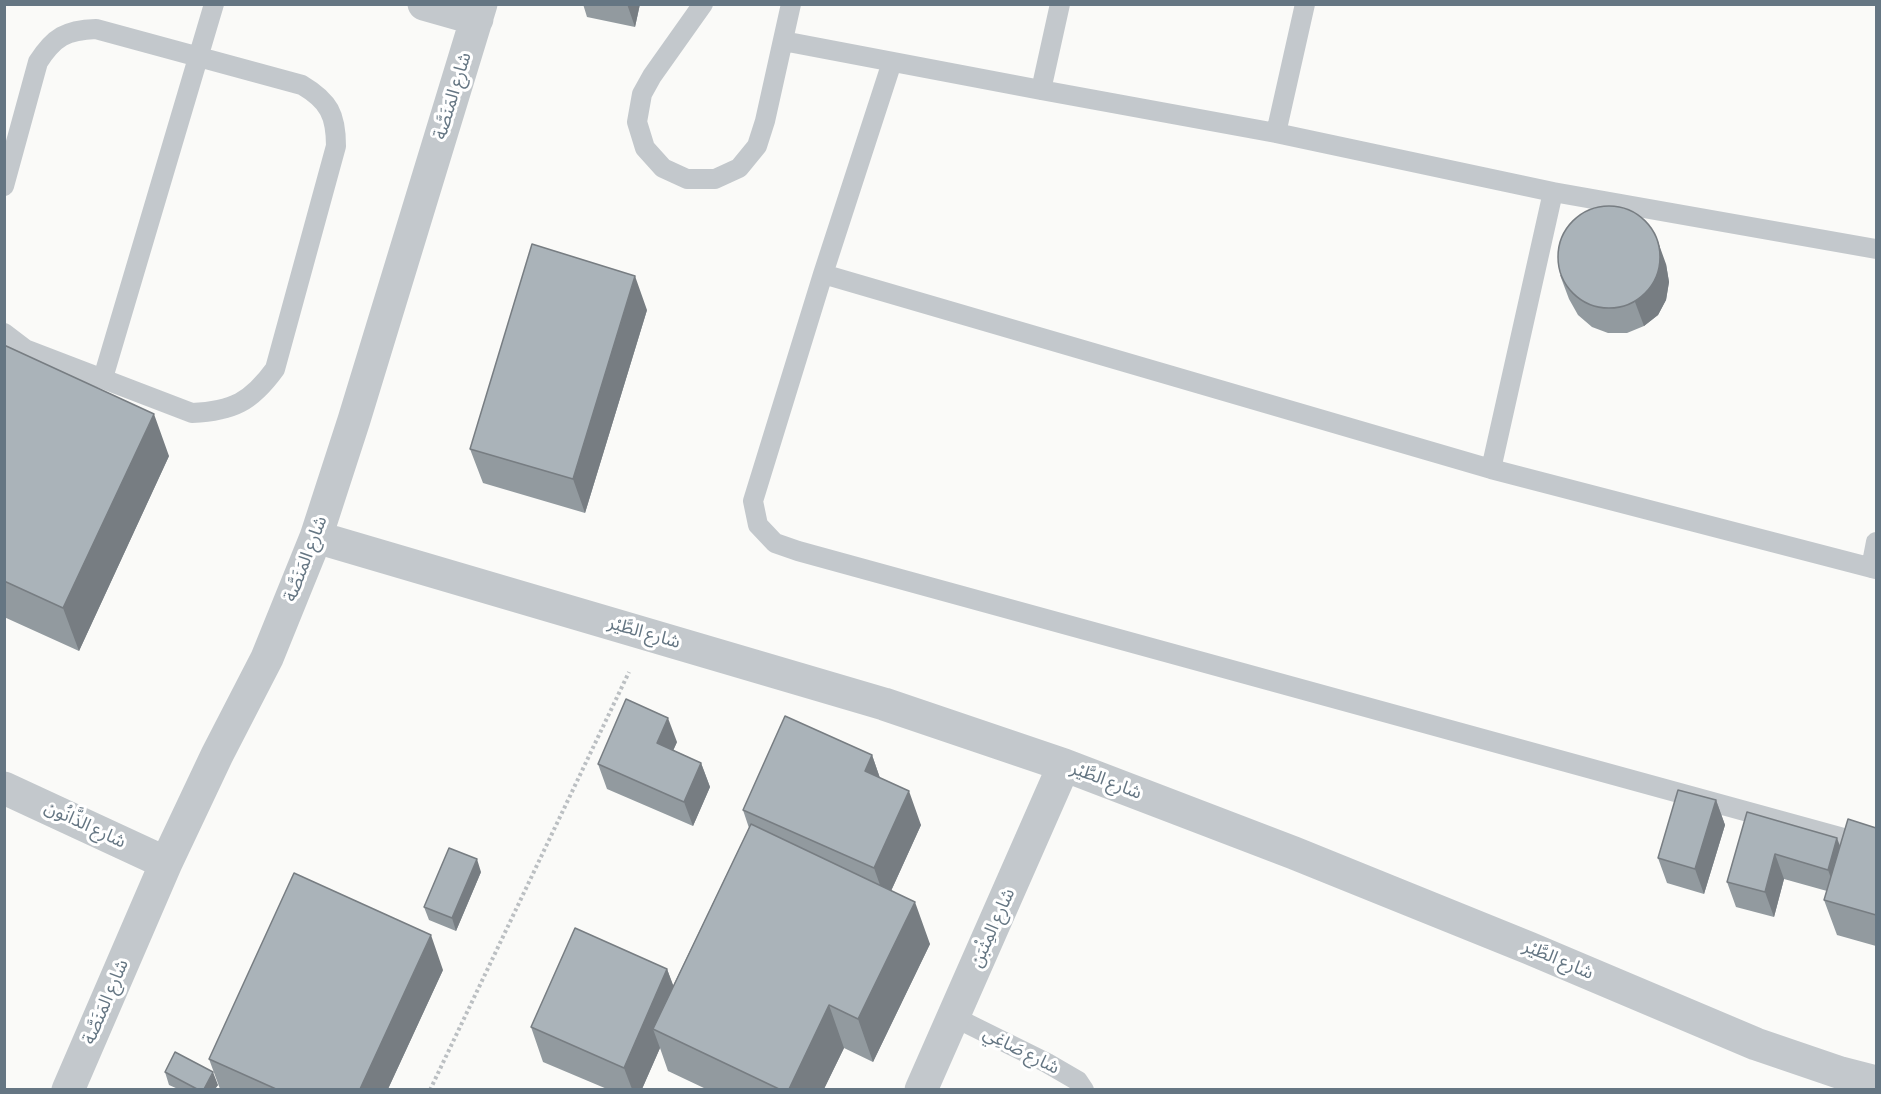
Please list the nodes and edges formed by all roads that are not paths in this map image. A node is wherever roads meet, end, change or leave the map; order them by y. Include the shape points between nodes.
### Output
1 (214, 4) edge
2 (424, 4) edge
3 (703, 4) edge
4 (791, 4) edge
5 (1060, 4) edge
6 (1305, 4) edge
7 (479, 12) edge
8 (783, 41) junction
9 (198, 58) junction
10 (892, 62) junction
11 (1041, 90) junction
12 (1276, 133) junction
13 (4, 186) edge
14 (1553, 192) junction
15 (1876, 249) edge
16 (823, 274) junction
17 (4, 333) edge
18 (102, 378) junction
19 (1491, 469) junction
20 (316, 537) junction
21 (1876, 542) edge
22 (1874, 568) edge
23 (1064, 765) junction
24 (4, 788) edge
25 (1876, 847) edge
26 (166, 862) junction
27 (954, 1017) junction
28 (1876, 1082) edge
29 (68, 1089) edge
30 (921, 1089) edge
31 (1084, 1089) edge

1 - 9 lane
2 - 7 street
3 - 8 lane via 642,94 638,122 645,148 663,168 687,179 715,179 739,168 757,146
4 - 8 lane
5 - 11 lane
6 - 12 lane
7 - 20 street, شارع المَنَصَّة
8 - 10 lane
9 - 13 lane via 96,29 78,29 61,36 38,62
9 - 18 lane
9 - 18 lane via 302,85 318,95 336,128 336,146 275,369 251,396 215,412 192,413
10 - 11 lane
10 - 16 lane
11 - 12 lane
12 - 14 lane
14 - 15 lane
14 - 19 lane
16 - 19 lane
16 - 25 lane via 753,501 758,525 775,543
17 - 18 lane via 26,349
19 - 22 lane
20 - 23 street, شارع الطَّيْر via 884,704
20 - 26 street, شارع المَنَصَّة via 267,658
21 - 22 lane
23 - 27 street, شارع المِثْبَن
23 - 28 street, شارع الطَّيْر via 1294,853 1756,1044
24 - 26 street, شارع الذَّانُون
26 - 29 street, شارع المَنَصَّة
27 - 30 street, شارع المِثْبَن
27 - 31 lane, شارع صَاغِي via 1047,1063 1078,1081

